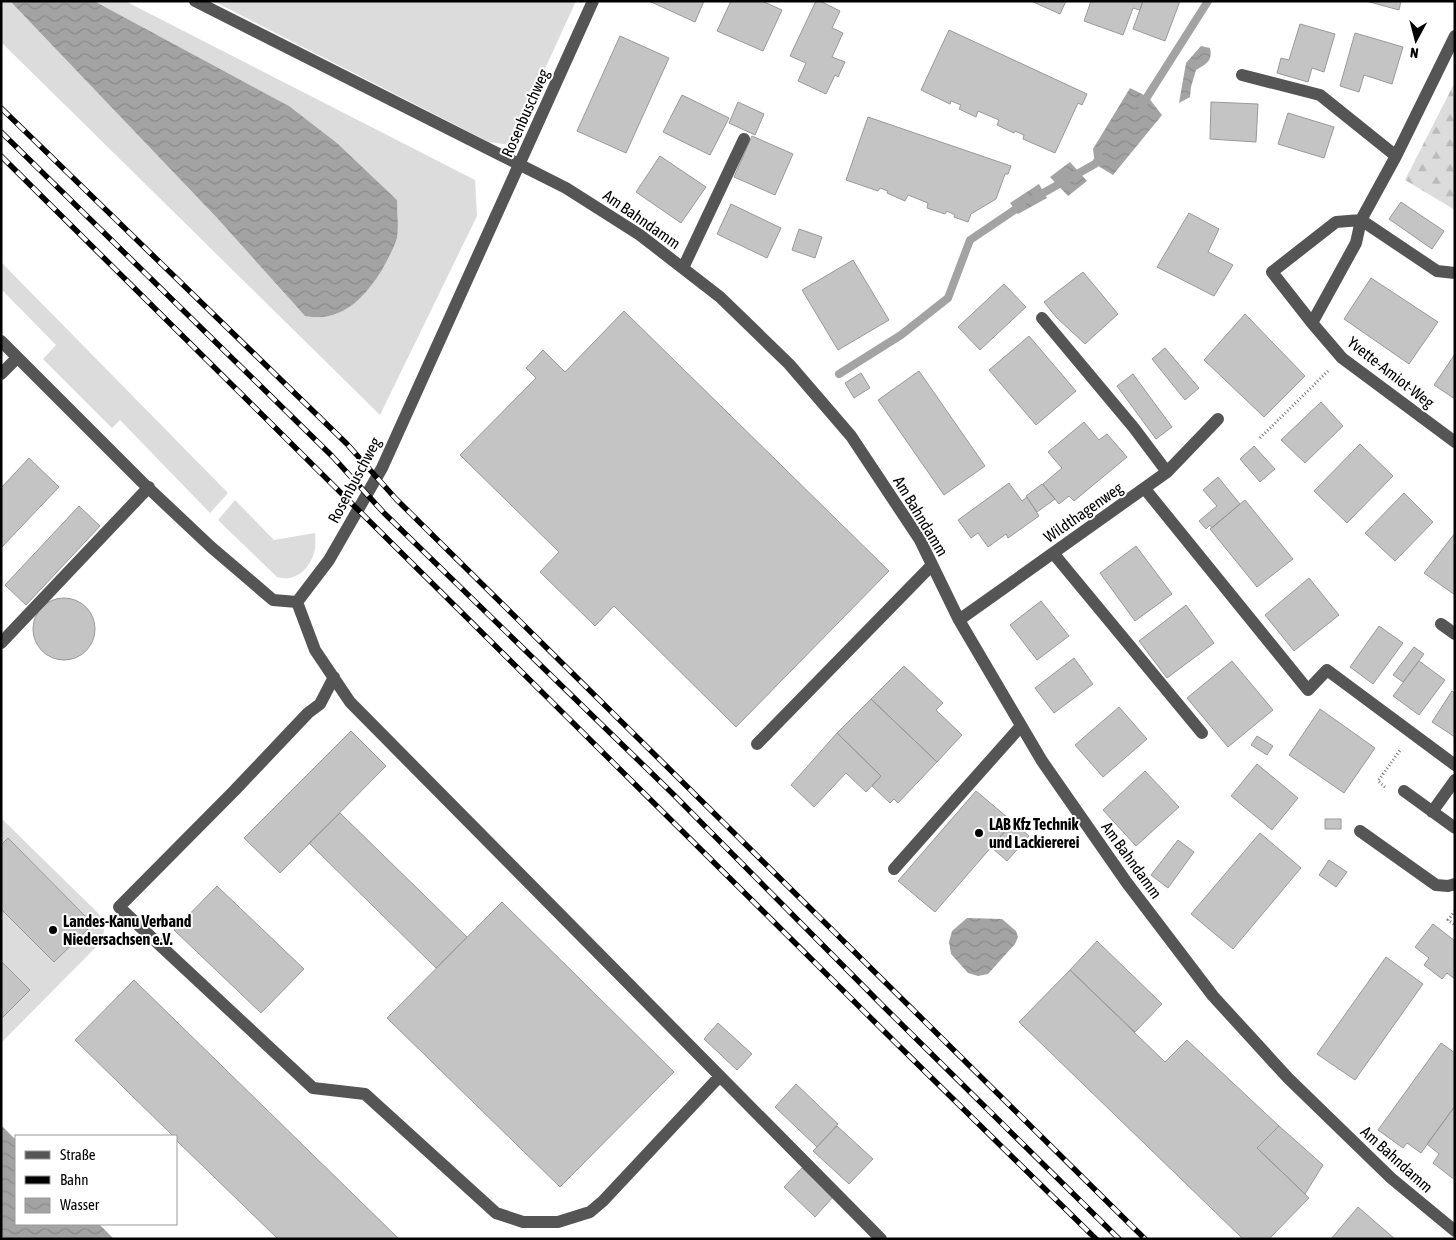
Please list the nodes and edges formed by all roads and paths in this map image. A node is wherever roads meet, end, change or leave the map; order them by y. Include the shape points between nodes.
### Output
1 (194, 1) edge
2 (593, 1) edge
3 (1455, 36) edge
4 (1242, 75) dead end
5 (744, 139) dead end
6 (1396, 156) junction
7 (519, 166) junction
8 (1361, 220) junction
9 (683, 268) junction
10 (1455, 272) edge
11 (1042, 318) dead end
12 (1312, 323) junction
13 (1, 341) edge
14 (17, 358) junction
15 (1342, 358) junction
16 (1, 374) edge
17 (1218, 419) dead end
18 (1260, 438) dead end
19 (1455, 442) edge
20 (1167, 472) junction
21 (148, 487) junction
22 (1145, 489) junction
23 (1052, 553) junction
24 (932, 565) junction
25 (297, 602) junction
26 (959, 620) junction
27 (1441, 624) dead end
28 (1455, 634) edge
29 (1, 643) edge
30 (334, 678) junction
31 (1021, 726) junction
32 (1202, 733) dead end
33 (1412, 735) junction
34 (757, 744) dead end
35 (1455, 765) edge
36 (1455, 780) edge
37 (1404, 790) joint
38 (1432, 812) junction
39 (1455, 828) edge
40 (1360, 831) dead end
41 (894, 869) dead end
42 (1455, 884) edge
43 (1455, 911) edge
44 (1455, 924) edge
45 (720, 1076) junction
46 (1455, 1231) edge
47 (881, 1239) edge

1 - 7 street, Am Bahndamm
2 - 7 street, Rosenbuschweg
3 - 6 street
4 - 6 street via 1320,95
5 - 9 street
6 - 8 street
7 - 9 street, Am Bahndamm via 566,188 640,235
7 - 25 street, Rosenbuschweg via 382,468 329,560
8 - 10 street via 1437,271
8 - 12 street via 1356,243
8 - 12 street, Yvette-Amiot-Weg via 1336,222 1272,272
9 - 24 street, Am Bahndamm via 720,297 788,364 851,436 920,540
11 - 20 street
12 - 15 street, Yvette-Amiot-Weg
13 - 14 street
14 - 16 street
14 - 21 street
15 - 18 path
15 - 19 street, Yvette-Amiot-Weg
17 - 20 street, Wildthagenweg
20 - 22 street, Wildthagenweg
21 - 25 street via 273,600
21 - 29 street
22 - 23 street, Wildthagenweg
22 - 33 street via 1308,690 1326,670
23 - 26 street, Wildthagenweg
23 - 32 street
24 - 26 street, Am Bahndamm
24 - 34 street
25 - 30 street via 315,650
26 - 31 street, Am Bahndamm
27 - 28 street
30 - 45 street via 350,702
30 - 45 street via 320,704 119,907 313,1088 365,1094 496,1213 523,1222 558,1222 590,1212
31 - 41 street
31 - 46 street, Am Bahndamm via 1089,829 1213,996 1288,1078 1391,1178
33 - 35 street
33 - 37 path via 1378,781 1395,795
36 - 38 street
37 - 38 street
38 - 39 street
40 - 42 street via 1436,885
43 - 44 path via 1448,920
45 - 47 street

